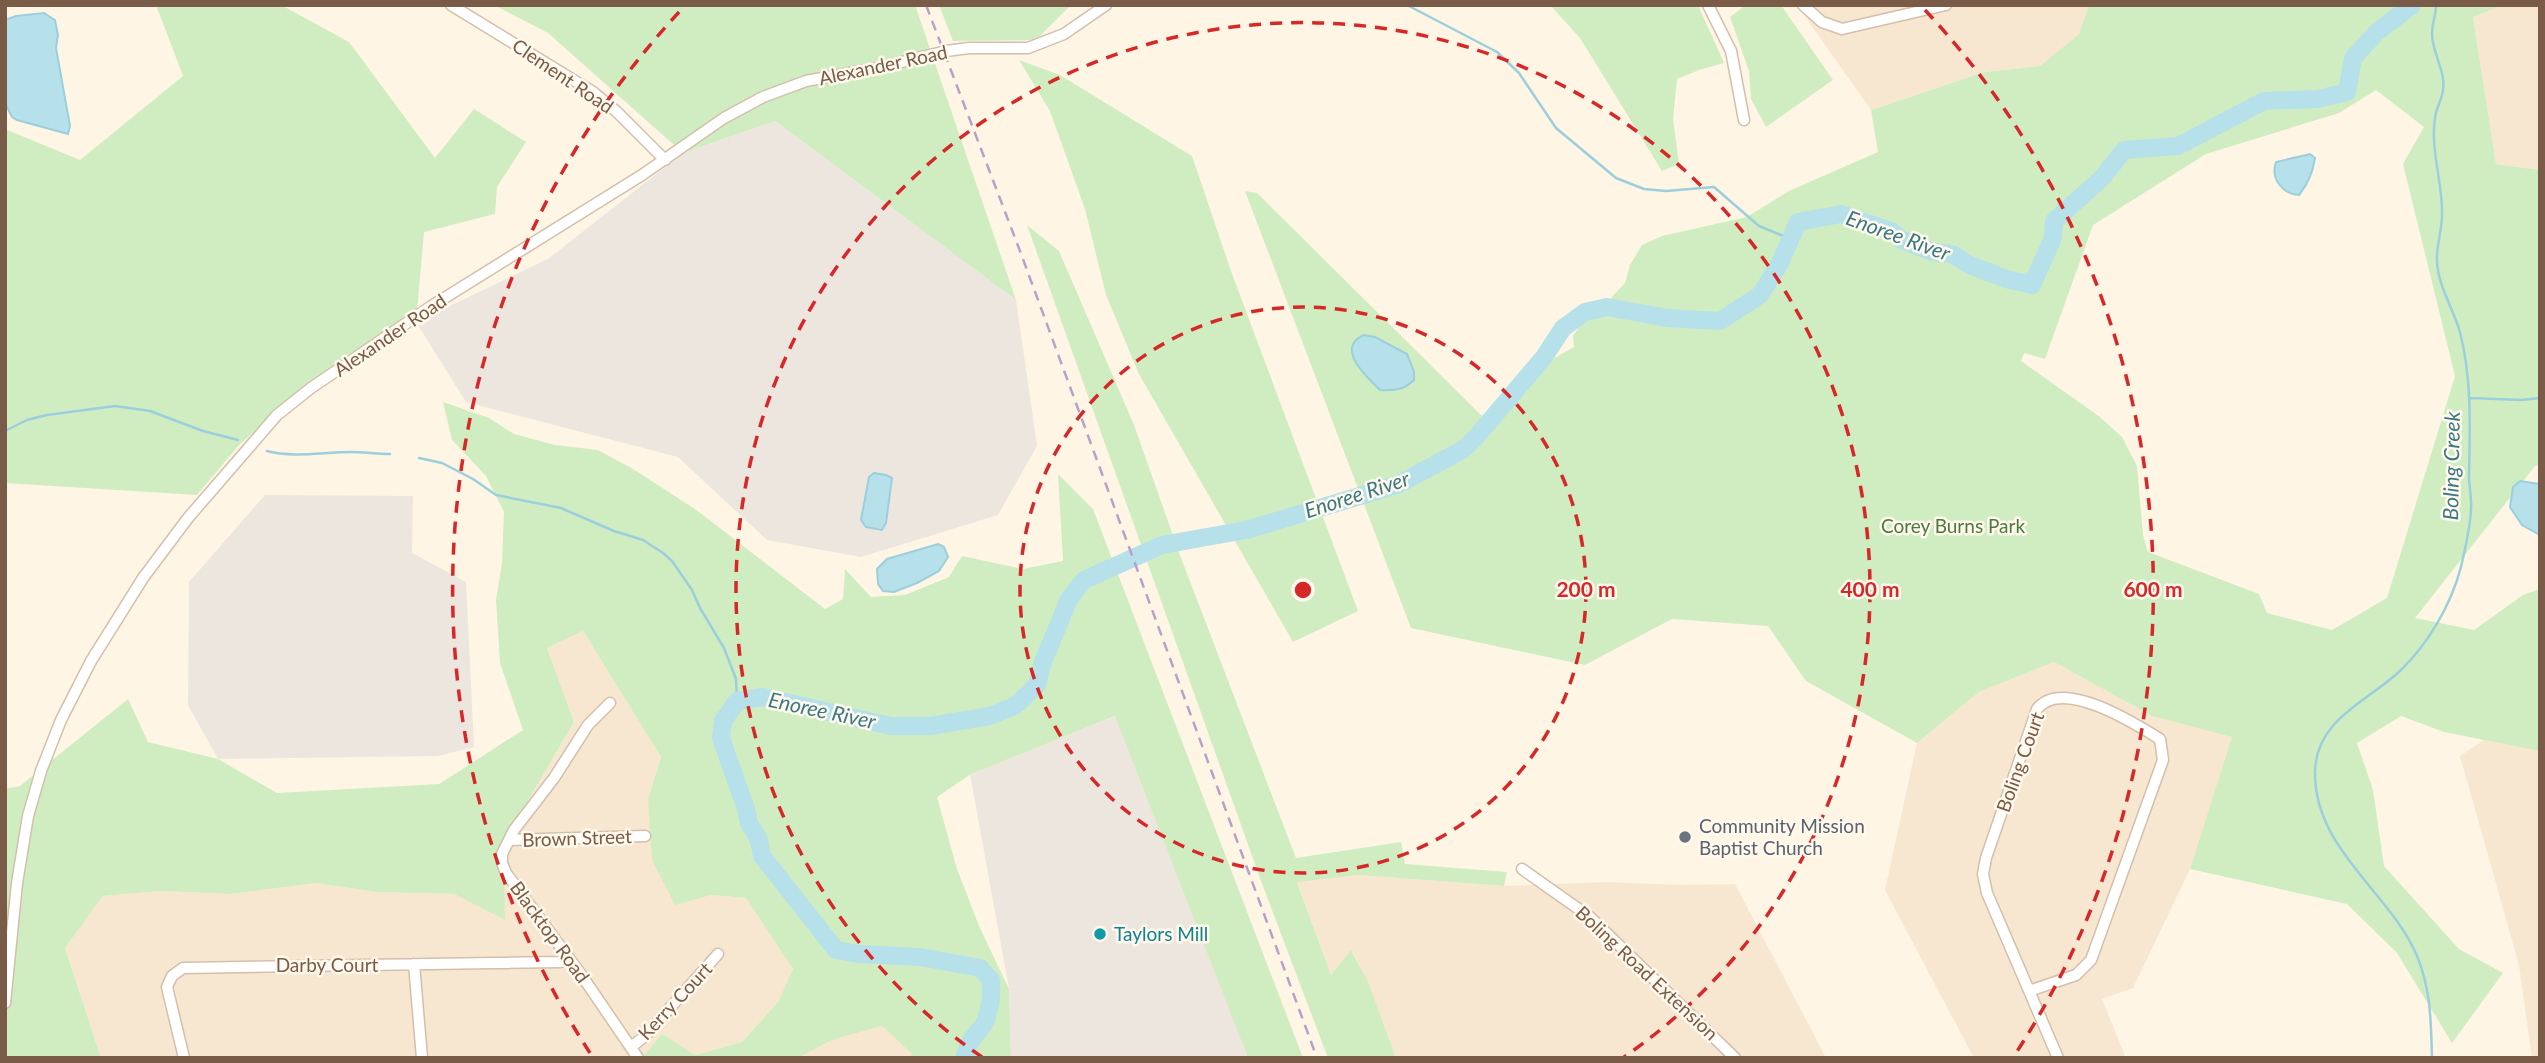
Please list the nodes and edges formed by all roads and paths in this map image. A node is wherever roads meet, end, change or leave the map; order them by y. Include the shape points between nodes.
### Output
1 (451, 5) edge
2 (1107, 5) edge
3 (1708, 5) edge
4 (1803, 5) edge
5 (1946, 5) edge
6 (1744, 120) dead end
7 (665, 160) junction
8 (610, 703) dead end
9 (645, 836) dead end
10 (509, 840) junction
11 (1522, 869) dead end
12 (718, 954) dead end
13 (570, 960) junction
14 (414, 964) junction
15 (2029, 991) junction
16 (5, 1003) edge
17 (631, 1047) junction
18 (184, 1058) edge
19 (422, 1058) edge
20 (638, 1058) edge
21 (1735, 1058) edge
22 (2058, 1058) edge

1 - 7 street, Clement Road via 593,92
2 - 7 street, Alexander Road via 1065,34 1028,48 956,49 792,84 724,118
3 - 6 street via 1733,58
4 - 5 street via 1822,22 1842,29
7 - 16 street, Alexander Road via 430,307 297,398 258,434 168,543 91,661 46,758 20,858
8 - 10 street, Blacktop Road via 588,725
9 - 10 street, Brown Street
10 - 13 street, Blacktop Road via 502,854 503,867
11 - 21 street, Boling Road Extension via 1590,917
12 - 17 street, Kerry Court
13 - 14 street, Darby Court
13 - 17 street, Blacktop Road
14 - 18 street, Darby Court via 183,968 167,987
14 - 19 street
15 - 15 street, Boling Court via 2076,975 2091,960 2163,760 2160,739 2070,697 2049,699 2037,709 1984,865 1987,893
15 - 22 street, Boling Court
17 - 20 street, Blacktop Road

